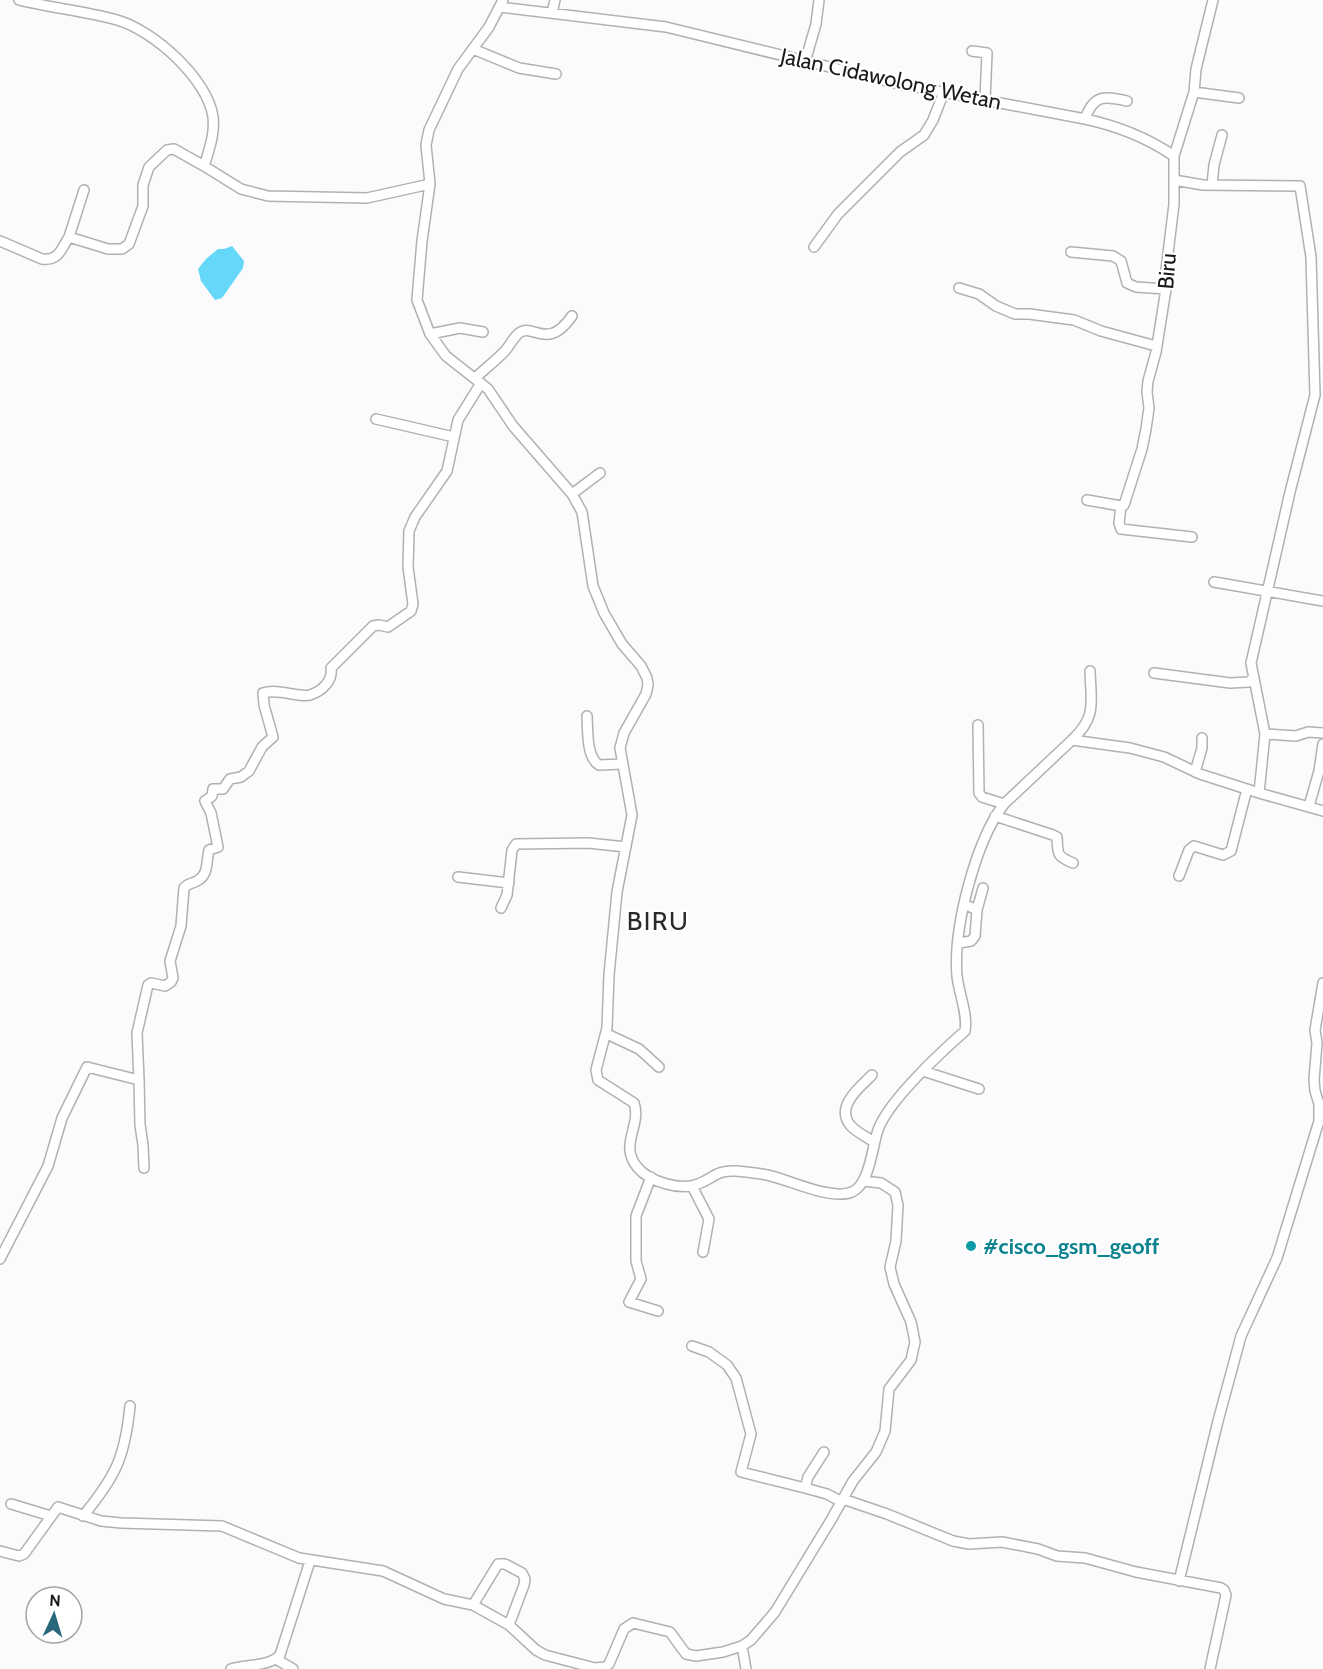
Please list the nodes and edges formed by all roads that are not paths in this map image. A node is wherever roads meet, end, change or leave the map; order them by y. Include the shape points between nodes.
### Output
1 (19, 0) edge
2 (555, 0) edge
3 (819, 0) edge
4 (1213, 0) edge
5 (502, 3) edge
6 (552, 13) junction
7 (473, 49) junction
8 (972, 51) dead end
9 (805, 62) junction
10 (556, 74) dead end
11 (944, 92) junction
12 (1194, 92) junction
13 (1239, 98) dead end
14 (985, 100) junction
15 (1127, 101) dead end
16 (1084, 118) junction
17 (1222, 135) dead end
18 (1174, 156) junction
19 (204, 166) junction
20 (1174, 180) junction
21 (430, 184) junction
22 (1212, 185) junction
23 (84, 190) dead end
24 (69, 237) junction
25 (0, 241) edge
26 (814, 247) dead end
27 (1071, 252) dead end
28 (1311, 256) junction
29 (1323, 257) edge
30 (958, 288) dead end
31 (1166, 289) junction
32 (572, 316) dead end
33 (483, 332) dead end
34 (430, 334) junction
35 (1156, 346) junction
36 (1318, 356) edge
37 (478, 380) junction
38 (1319, 395) edge
39 (376, 418) dead end
40 (454, 437) junction
41 (600, 473) dead end
42 (572, 494) junction
43 (1087, 500) dead end
44 (1121, 506) junction
45 (1192, 537) dead end
46 (1214, 582) dead end
47 (1267, 590) junction
48 (1323, 601) edge
49 (1090, 671) dead end
50 (1154, 673) dead end
51 (1254, 677) junction
52 (587, 716) dead end
53 (978, 725) dead end
54 (1323, 733) edge
55 (1265, 734) junction
56 (1202, 738) dead end
57 (1072, 740) junction
58 (1323, 744) edge
59 (622, 764) junction
60 (1195, 772) junction
61 (1247, 789) junction
62 (1259, 793) junction
63 (1004, 804) junction
64 (1309, 807) junction
65 (1323, 811) edge
66 (995, 816) junction
67 (626, 847) junction
68 (1073, 863) dead end
69 (458, 876) dead end
70 (1179, 876) dead end
71 (509, 883) junction
72 (983, 888) dead end
73 (964, 904) junction
74 (501, 908) dead end
75 (977, 910) junction
76 (959, 943) junction
77 (1323, 983) edge
78 (607, 1034) junction
79 (659, 1067) dead end
80 (923, 1071) junction
81 (872, 1075) dead end
82 (139, 1080) junction
83 (979, 1089) dead end
84 (1321, 1103) edge
85 (874, 1142) junction
86 (144, 1168) dead end
87 (651, 1177) junction
88 (863, 1181) junction
89 (692, 1186) junction
90 (703, 1252) dead end
91 (1, 1257) edge
92 (658, 1311) dead end
93 (692, 1346) dead end
94 (130, 1406) dead end
95 (824, 1452) dead end
96 (805, 1488) junction
97 (843, 1500) junction
98 (11, 1504) dead end
99 (51, 1516) junction
100 (83, 1516) junction
101 (0, 1551) edge
102 (310, 1561) junction
103 (1179, 1581) junction
104 (473, 1605) junction
105 (509, 1625) junction
106 (742, 1646) junction
107 (276, 1659) junction
108 (231, 1669) edge
109 (293, 1669) edge
110 (746, 1669) edge
111 (1210, 1669) edge

1 - 19 street via 119,21 152,38 175,56 198,82 213,116 213,133
2 - 6 street
3 - 9 street
4 - 12 street, Biru
5 - 6 street
5 - 7 street
6 - 9 street, Jalan Cidawolong Wetan via 666,27
7 - 10 street via 519,68
7 - 21 street via 458,69 429,130 426,145
8 - 14 street via 987,53
9 - 11 street, Jalan Cidawolong Wetan
11 - 14 street, Jalan Cidawolong Wetan
11 - 26 street via 924,135 900,152 838,214
12 - 13 street
12 - 18 street, Biru
14 - 16 street, Jalan Cidawolong Wetan
15 - 16 street via 1099,99 1092,103
16 - 18 street, Jalan Cidawolong Wetan via 1132,132
17 - 22 street
18 - 20 street, Biru
19 - 21 street via 240,189 268,196 367,198
19 - 24 street via 174,148 149,167 143,185 143,206 129,244 122,249 108,249
20 - 22 street
20 - 31 street, Biru
21 - 34 street via 417,300
22 - 28 street via 1300,186
23 - 24 street
24 - 25 street via 58,256 49,260
27 - 31 street via 1113,256 1121,261 1127,283
28 - 29 street
28 - 36 street
30 - 35 street via 979,294 1015,314 1074,320
31 - 35 street, Biru
32 - 37 street via 557,332 519,332
33 - 34 street via 460,328
34 - 37 street via 446,356
35 - 44 street, Biru via 1148,381 1149,408 1142,449 1126,502
36 - 38 street
37 - 40 street
37 - 42 street
38 - 47 street
39 - 40 street
40 - 82 street via 447,471 409,531 411,611 388,627 373,626 332,668 327,685 310,695 262,693 272,739 265,742 249,771 230,779 224,789 213,789 206,801 218,847 209,850 202,878 184,888 181,926 170,962 171,982 165,986 148,985 137,1033
41 - 42 street
42 - 59 street via 582,512 597,596 622,644 641,666 648,685 621,740
43 - 44 street
44 - 45 street via 1121,529
46 - 47 street
47 - 48 street
47 - 51 street via 1251,663
49 - 57 street via 1089,718
50 - 51 street via 1235,683 1249,682
51 - 55 street
52 - 59 street via 595,764
53 - 63 street via 979,793
54 - 55 street
55 - 62 street
56 - 60 street
57 - 60 street via 1130,748 1164,757
57 - 63 street
58 - 64 street
59 - 67 street via 632,808
60 - 61 street
61 - 62 street
61 - 70 street via 1231,850 1223,855 1194,846 1189,849
62 - 64 street
63 - 66 street
64 - 65 street
66 - 68 street via 1057,837 1060,857
66 - 73 street
67 - 71 street via 519,843 512,850
67 - 78 street via 615,912
69 - 71 street
71 - 74 street
72 - 75 street
73 - 75 street
73 - 76 street
75 - 76 street via 974,939
76 - 80 street via 957,977 965,1031
77 - 84 street via 1315,1030 1315,1086
78 - 79 street via 639,1049
78 - 87 street via 596,1076 634,1103 631,1155 639,1169
80 - 83 street
80 - 85 street via 886,1114
81 - 85 street via 850,1098 846,1112 851,1126
82 - 86 street
82 - 91 street via 86,1068 63,1118 48,1166
84 - 103 street via 1277,1258 1241,1336
85 - 88 street
87 - 89 street via 673,1185
87 - 92 street via 636,1216 635,1255 641,1279 629,1300 631,1304
88 - 89 street via 851,1192 838,1193 804,1188 769,1175 734,1171 718,1172
88 - 97 street via 881,1183 895,1192 896,1241 890,1267 915,1342 911,1360 890,1389 885,1431 876,1452
89 - 90 street via 709,1219
93 - 96 street via 727,1365 736,1378 751,1434 741,1472
94 - 100 street via 128,1432 117,1469
95 - 96 street
96 - 97 street
97 - 103 street via 953,1541 1002,1542
97 - 106 street via 775,1612
98 - 99 street
99 - 100 street via 58,1507
99 - 101 street via 24,1554
100 - 102 street via 120,1523 222,1526
102 - 104 street via 383,1571 444,1599
102 - 107 street via 283,1649
103 - 111 street via 1226,1592
104 - 105 street
104 - 105 street via 498,1564 522,1573 524,1585
105 - 106 street via 545,1655 601,1668 609,1664 624,1629 633,1623 670,1632 690,1656
106 - 110 street
107 - 108 street
107 - 109 street

